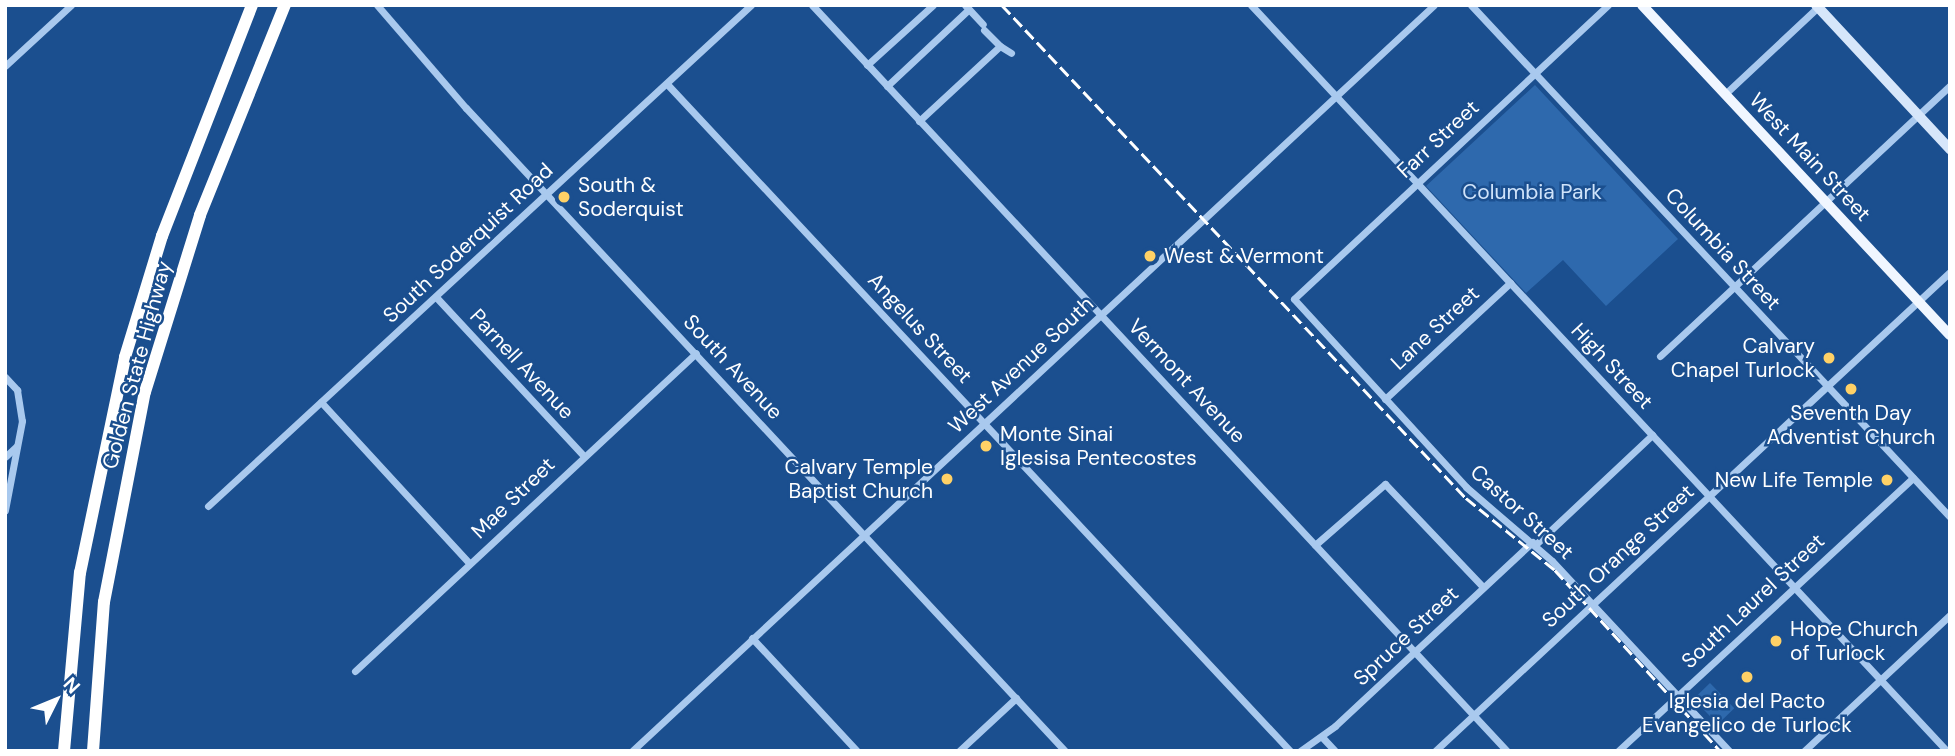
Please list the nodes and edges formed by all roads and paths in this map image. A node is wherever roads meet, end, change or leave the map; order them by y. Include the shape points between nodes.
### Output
1 (71, 5) edge
2 (252, 5) edge
3 (285, 5) edge
4 (377, 5) edge
5 (751, 5) edge
6 (811, 5) edge
7 (933, 5) edge
8 (1251, 5) edge
9 (1434, 5) edge
10 (1471, 5) edge
11 (1608, 5) edge
12 (1642, 5) edge
13 (1818, 6) edge
14 (967, 7) edge
15 (1000, 46) junction
16 (1011, 54) dead end
17 (867, 65) junction
18 (5, 66) edge
19 (1535, 73) junction
20 (667, 84) junction
21 (887, 86) junction
22 (1950, 86) edge
23 (1725, 94) junction
24 (1336, 96) junction
25 (1919, 115) junction
26 (919, 121) junction
27 (1950, 149) edge
28 (1417, 183) junction
29 (548, 195) junction
30 (1825, 202) junction
31 (1950, 272) edge
32 (1510, 283) junction
33 (1734, 287) junction
34 (436, 297) junction
35 (1294, 299) joint
36 (1918, 301) junction
37 (1101, 315) junction
38 (1950, 335) edge
39 (696, 353) junction
40 (1660, 356) dead end
41 (5, 377) edge
42 (1827, 386) junction
43 (1385, 400) junction
44 (321, 402) junction
45 (984, 423) junction
46 (1652, 435) junction
47 (17, 446) junction
48 (583, 455) junction
49 (5, 457) edge
50 (1913, 478) junction
51 (1709, 495) junction
52 (208, 506) dead end
53 (5, 510) edge
54 (1950, 517) edge
55 (865, 534) junction
56 (1534, 543) junction
57 (1315, 545) junction
58 (469, 563) junction
59 (1483, 587) junction
60 (1794, 587) junction
61 (1592, 604) junction
62 (1950, 615) edge
63 (752, 638) junction
64 (1415, 651) junction
65 (355, 670) dead end
66 (1881, 679) junction
67 (1677, 696) junction
68 (1016, 698) junction
69 (1474, 715) junction
70 (1322, 737) junction
71 (640, 744) junction
72 (65, 751) edge
73 (93, 751) edge
74 (632, 751) edge
75 (646, 751) edge
76 (857, 751) edge
77 (959, 751) edge
78 (1065, 751) edge
79 (1290, 751) edge
80 (1300, 751) edge
81 (1335, 751) edge
82 (1435, 751) edge
83 (1507, 751) edge
84 (1618, 751) edge
85 (1728, 751) edge
86 (1804, 751) edge
87 (1947, 751) edge

1 - 18 street
2 - 72 highway, Golden State Highway via 170,213 125,357 80,573
3 - 73 highway, Golden State Highway via 200,215 145,392 104,603
4 - 29 street, South Avenue
5 - 20 street, South Soderquist Road
6 - 17 street, Vermont Avenue
7 - 17 street
8 - 24 street, High Street
9 - 24 street, West Avenue South
10 - 19 street, Columbia Street
11 - 19 street, Farr Street
12 - 23 main road, West Main Street
13 - 23 street
13 - 25 street
14 - 15 street
14 - 21 street
15 - 16 street
15 - 26 street
17 - 21 street, Vermont Avenue
19 - 28 street, Farr Street
19 - 33 street, Columbia Street
20 - 29 street, South Soderquist Road
20 - 45 street, Angelus Street
21 - 26 street, Vermont Avenue
22 - 25 street
23 - 30 main road, West Main Street
24 - 28 street, High Street
24 - 37 street, West Avenue South
25 - 27 street
25 - 30 street
26 - 37 street, Vermont Avenue
28 - 32 street, High Street
28 - 35 street, Farr Street
29 - 34 street, South Soderquist Road
29 - 39 street, South Avenue
30 - 33 street
30 - 36 main road, West Main Street
31 - 36 street, South Orange Street
32 - 43 street, Lane Street
32 - 46 street, High Street
33 - 40 street
33 - 42 street, Columbia Street
34 - 44 street, South Soderquist Road
34 - 48 street, Parnell Avenue
35 - 43 street, Castor Street
36 - 38 main road, West Main Street
36 - 42 street, South Orange Street
37 - 45 street, West Avenue South
37 - 57 street, Vermont Avenue
39 - 48 street, Mae Street
39 - 55 street, South Avenue
41 - 47 street via 17,390 22,405
42 - 50 street, Columbia Street
42 - 51 street, South Orange Street
43 - 56 street, Castor Street via 1470,491
44 - 52 street, South Soderquist Road
44 - 58 street
45 - 55 street, West Avenue South
45 - 79 street, Angelus Street
46 - 51 street, High Street
46 - 56 street, Spruce Street
47 - 49 street
47 - 53 street
48 - 58 street, Mae Street
50 - 54 street, Columbia Street
50 - 60 street, South Laurel Street
51 - 60 street, High Street
51 - 61 street, South Orange Street
55 - 63 street, West Avenue South
55 - 68 street, South Avenue
56 - 59 street, Spruce Street
56 - 61 street, Castor Street
57 - 59 street via 1385,484
57 - 64 street, Vermont Avenue
58 - 65 street, Mae Street
59 - 64 street, Spruce Street
60 - 66 street, High Street
60 - 67 street, South Laurel Street
61 - 67 street, Castor Street
61 - 69 street, South Orange Street
62 - 66 street
63 - 71 street, West Avenue South
63 - 76 street
64 - 69 street, Vermont Avenue
64 - 70 street, Spruce Street
66 - 86 street
66 - 87 street, High Street
67 - 84 street, South Laurel Street
67 - 85 street, Castor Street
68 - 77 street
68 - 78 street, South Avenue
69 - 82 street, South Orange Street
69 - 83 street, Vermont Avenue
70 - 80 street, Spruce Street
70 - 81 street
71 - 74 street, West Avenue South
71 - 75 street

